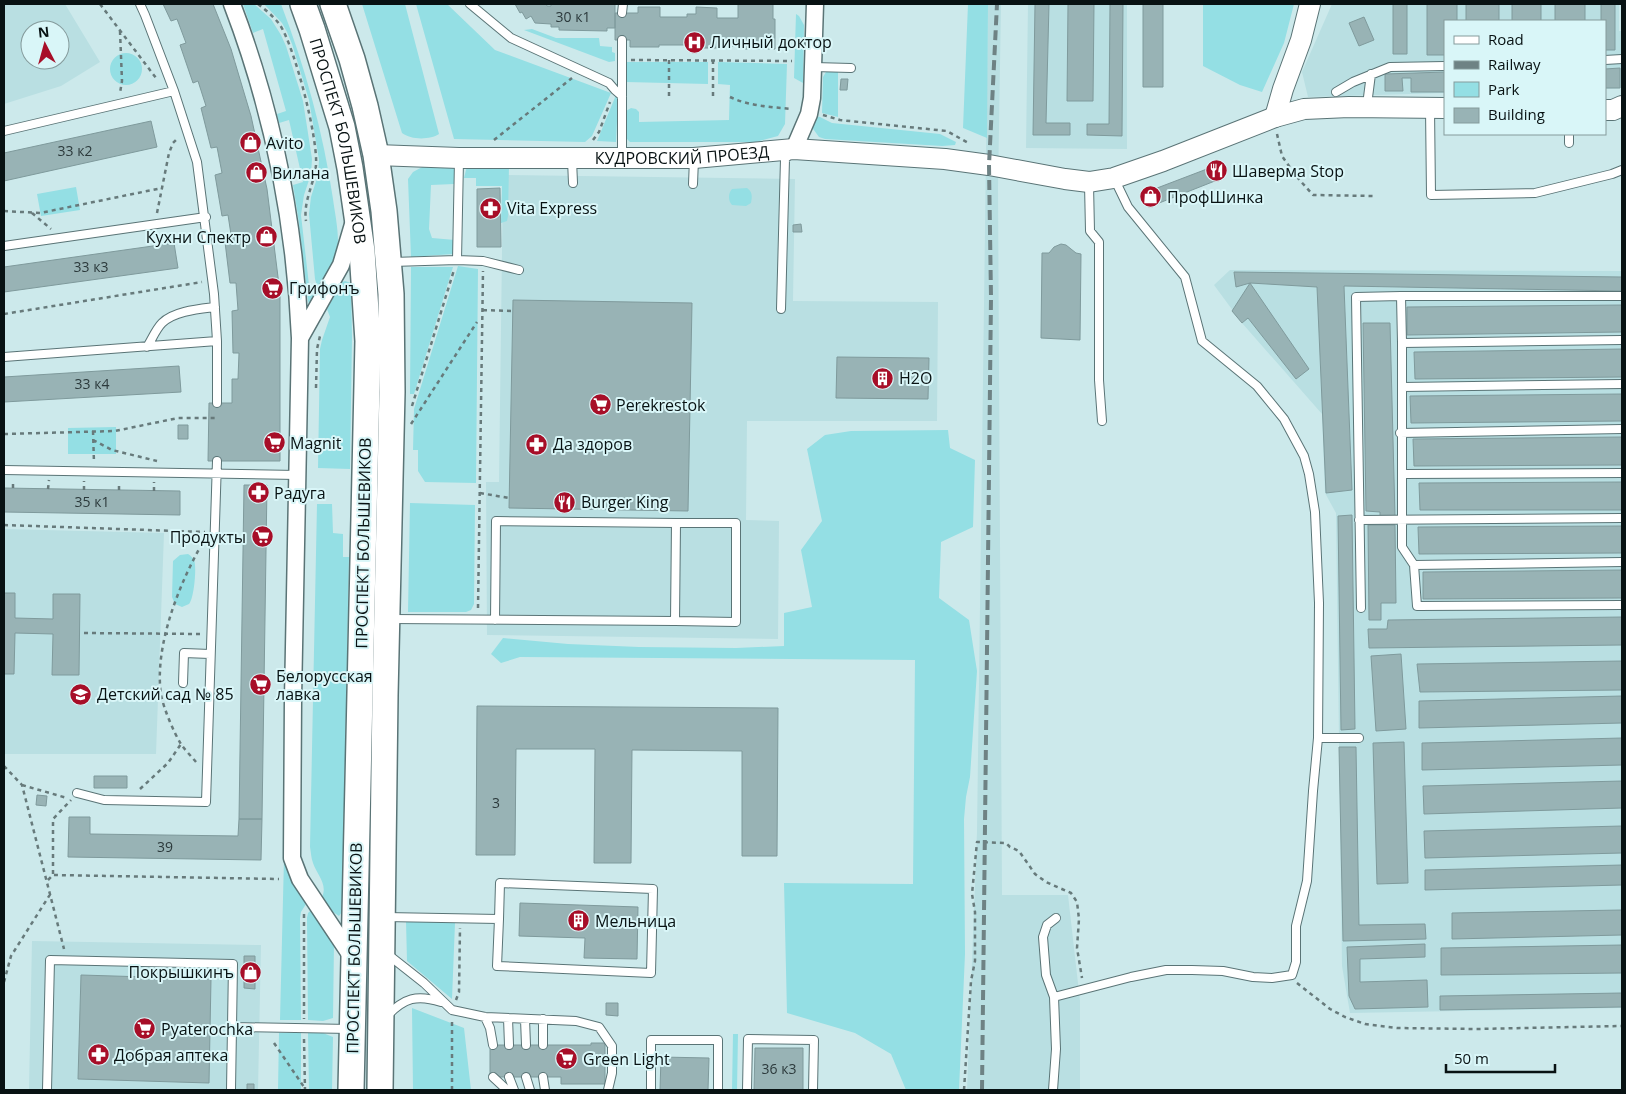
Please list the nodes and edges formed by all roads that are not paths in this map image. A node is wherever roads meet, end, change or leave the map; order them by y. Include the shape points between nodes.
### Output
1 (140, 4) edge
2 (232, 4) edge
3 (303, 4) edge
4 (333, 4) edge
5 (470, 4) edge
6 (623, 4) edge
7 (815, 4) edge
8 (1310, 4) edge
9 (622, 13) dead end
10 (622, 40) dead end
11 (1622, 59) edge
12 (1606, 60) edge
13 (1444, 66) edge
14 (814, 67) junction
15 (850, 68) dead end
16 (1371, 74) junction
17 (171, 92) junction
18 (1336, 92) dead end
19 (622, 96) junction
20 (1622, 106) edge
21 (1367, 108) junction
22 (1437, 108) edge
23 (1606, 110) edge
24 (1275, 117) junction
25 (4, 131) edge
26 (1569, 135) edge
27 (1569, 143) dead end
28 (794, 149) junction
29 (376, 155) junction
30 (459, 158) junction
31 (572, 158) junction
32 (622, 158) junction
33 (694, 158) junction
34 (1622, 170) edge
35 (1114, 178) junction
36 (1089, 182) junction
37 (573, 183) dead end
38 (693, 184) dead end
39 (356, 214) junction
40 (206, 217) junction
41 (4, 246) edge
42 (457, 260) junction
43 (388, 262) junction
44 (519, 270) dead end
45 (1401, 296) junction
46 (1622, 296) edge
47 (215, 307) junction
48 (781, 309) dead end
49 (300, 338) junction
50 (1622, 340) edge
51 (217, 342) junction
52 (1402, 343) junction
53 (147, 347) junction
54 (4, 357) edge
55 (1622, 384) edge
56 (1402, 387) junction
57 (217, 403) dead end
58 (1102, 421) dead end
59 (1622, 430) edge
60 (1401, 433) junction
61 (217, 461) dead end
62 (4, 470) edge
63 (1622, 473) edge
64 (216, 474) junction
65 (1402, 474) junction
66 (297, 475) junction
67 (1622, 518) edge
68 (1402, 519) junction
69 (1359, 520) junction
70 (676, 523) junction
71 (1622, 562) edge
72 (1414, 564) junction
73 (1622, 605) edge
74 (1360, 608) dead end
75 (387, 619) junction
76 (495, 620) junction
77 (675, 622) junction
78 (210, 654) junction
79 (183, 684) dead end
80 (1318, 738) junction
81 (1359, 738) dead end
82 (77, 793) dead end
83 (357, 821) junction
84 (384, 822) junction
85 (383, 916) junction
86 (1056, 918) dead end
87 (499, 919) junction
88 (383, 950) junction
89 (354, 960) junction
90 (1054, 997) junction
91 (443, 1003) junction
92 (484, 1017) junction
93 (508, 1018) junction
94 (525, 1019) junction
95 (543, 1019) junction
96 (381, 1022) junction
97 (232, 1027) junction
98 (352, 1029) junction
99 (493, 1045) dead end
100 (509, 1045) dead end
101 (526, 1045) dead end
102 (543, 1045) dead end
103 (493, 1077) dead end
104 (509, 1077) dead end
105 (526, 1077) dead end
106 (544, 1077) dead end
107 (47, 1090) edge
108 (230, 1090) edge
109 (351, 1090) edge
110 (380, 1090) edge
111 (507, 1090) edge
112 (514, 1090) edge
113 (530, 1090) edge
114 (545, 1090) edge
115 (608, 1090) edge
116 (651, 1090) edge
117 (718, 1090) edge
118 (747, 1090) edge
119 (813, 1090) edge
120 (1053, 1090) edge

1 - 17 lane
2 - 49 street via 245,37 275,145 295,268
3 - 39 main road, ПРОСПЕКТ БОЛЬШЕВИКОВ via 342,127
4 - 29 main road, ПРОСПЕКТ БОЛЬШЕВИКОВ via 352,59
5 - 19 lane via 511,38 609,82
6 - 9 lane
7 - 14 street
8 - 24 street
10 - 19 lane
11 - 12 lane
13 - 16 lane via 1390,67
14 - 15 lane
14 - 28 street via 810,114
16 - 18 lane
16 - 21 lane
17 - 25 lane
17 - 40 lane via 197,162
19 - 32 lane
20 - 23 street
21 - 22 street, КУДРОВСКИЙ ПРОЕЗД
21 - 24 street, КУДРОВСКИЙ ПРОЕЗД via 1304,109
22 - 34 lane via 1431,195 1535,193
24 - 35 street, КУДРОВСКИЙ ПРОЕЗД
26 - 27 lane
28 - 33 street, КУДРОВСКИЙ ПРОЕЗД
28 - 36 street, КУДРОВСКИЙ ПРОЕЗД via 945,159
28 - 48 lane via 785,159
29 - 30 street, КУДРОВСКИЙ ПРОЕЗД
29 - 43 main road, ПРОСПЕКТ БОЛЬШЕВИКОВ
30 - 31 street, КУДРОВСКИЙ ПРОЕЗД
30 - 42 lane
31 - 32 street, КУДРОВСКИЙ ПРОЕЗД
31 - 37 lane
32 - 33 street, КУДРОВСКИЙ ПРОЕЗД
33 - 38 lane
35 - 36 street, КУДРОВСКИЙ ПРОЕЗД
35 - 80 lane via 1128,207 1186,277 1202,341 1258,386 1284,419 1304,456 1315,512 1319,603
36 - 58 lane via 1090,231 1099,242
39 - 49 street via 341,265
39 - 83 main road, ПРОСПЕКТ БОЛЬШЕВИКОВ via 368,341
40 - 41 lane
40 - 47 lane
42 - 43 lane
42 - 44 lane via 484,261
43 - 75 main road, ПРОСПЕКТ БОЛЬШЕВИКОВ via 392,366
45 - 46 lane
45 - 52 lane
45 - 69 lane via 1356,297
47 - 51 lane
47 - 53 lane via 166,319
49 - 66 street
50 - 52 lane
51 - 53 lane
51 - 57 lane
52 - 56 lane
53 - 54 lane
55 - 56 lane
56 - 60 lane
59 - 60 lane
60 - 65 lane
61 - 64 lane
62 - 64 lane
63 - 65 lane
64 - 66 lane
64 - 78 lane via 211,532
65 - 68 lane
66 - 89 street via 292,858 300,880
67 - 68 lane
68 - 69 lane
68 - 72 lane via 1402,547
69 - 74 lane
70 - 76 lane via 496,521
70 - 77 lane
70 - 77 lane via 736,523 736,622
71 - 72 lane
72 - 73 lane via 1417,606
75 - 76 lane
75 - 84 main road, ПРОСПЕКТ БОЛЬШЕВИКОВ
76 - 77 lane
78 - 79 lane via 184,653
78 - 82 lane via 206,802 104,800
80 - 81 lane
80 - 90 lane via 1307,881 1296,926 1296,962 1292,975 1272,978 1223,971 1166,970
83 - 84 main road
83 - 89 main road, ПРОСПЕКТ БОЛЬШЕВИКОВ
84 - 85 main road, ПРОСПЕКТ БОЛЬШЕВИКОВ
85 - 87 lane
85 - 88 main road, ПРОСПЕКТ БОЛЬШЕВИКОВ
86 - 90 lane via 1047,925 1043,937 1046,975
87 - 87 lane via 497,966 651,973 653,889 500,882
88 - 91 lane
88 - 96 main road, ПРОСПЕКТ БОЛЬШЕВИКОВ
89 - 98 main road, ПРОСПЕКТ БОЛЬШЕВИКОВ
90 - 120 lane via 1056,1049
91 - 92 lane via 452,1010
91 - 96 lane via 418,997 407,1000
92 - 93 lane
92 - 99 lane
93 - 94 lane
93 - 100 lane
94 - 95 lane
94 - 101 lane
95 - 102 lane
95 - 115 lane via 576,1021 599,1027 612,1046
96 - 110 main road, ПРОСПЕКТ БОЛЬШЕВИКОВ
97 - 98 lane
97 - 107 lane via 233,964 50,960
97 - 108 lane
98 - 109 main road, ПРОСПЕКТ БОЛЬШЕВИКОВ
103 - 111 lane
104 - 112 lane
105 - 113 lane
106 - 114 lane
116 - 117 lane via 651,1040 718,1040
118 - 119 lane via 748,1039 814,1040

